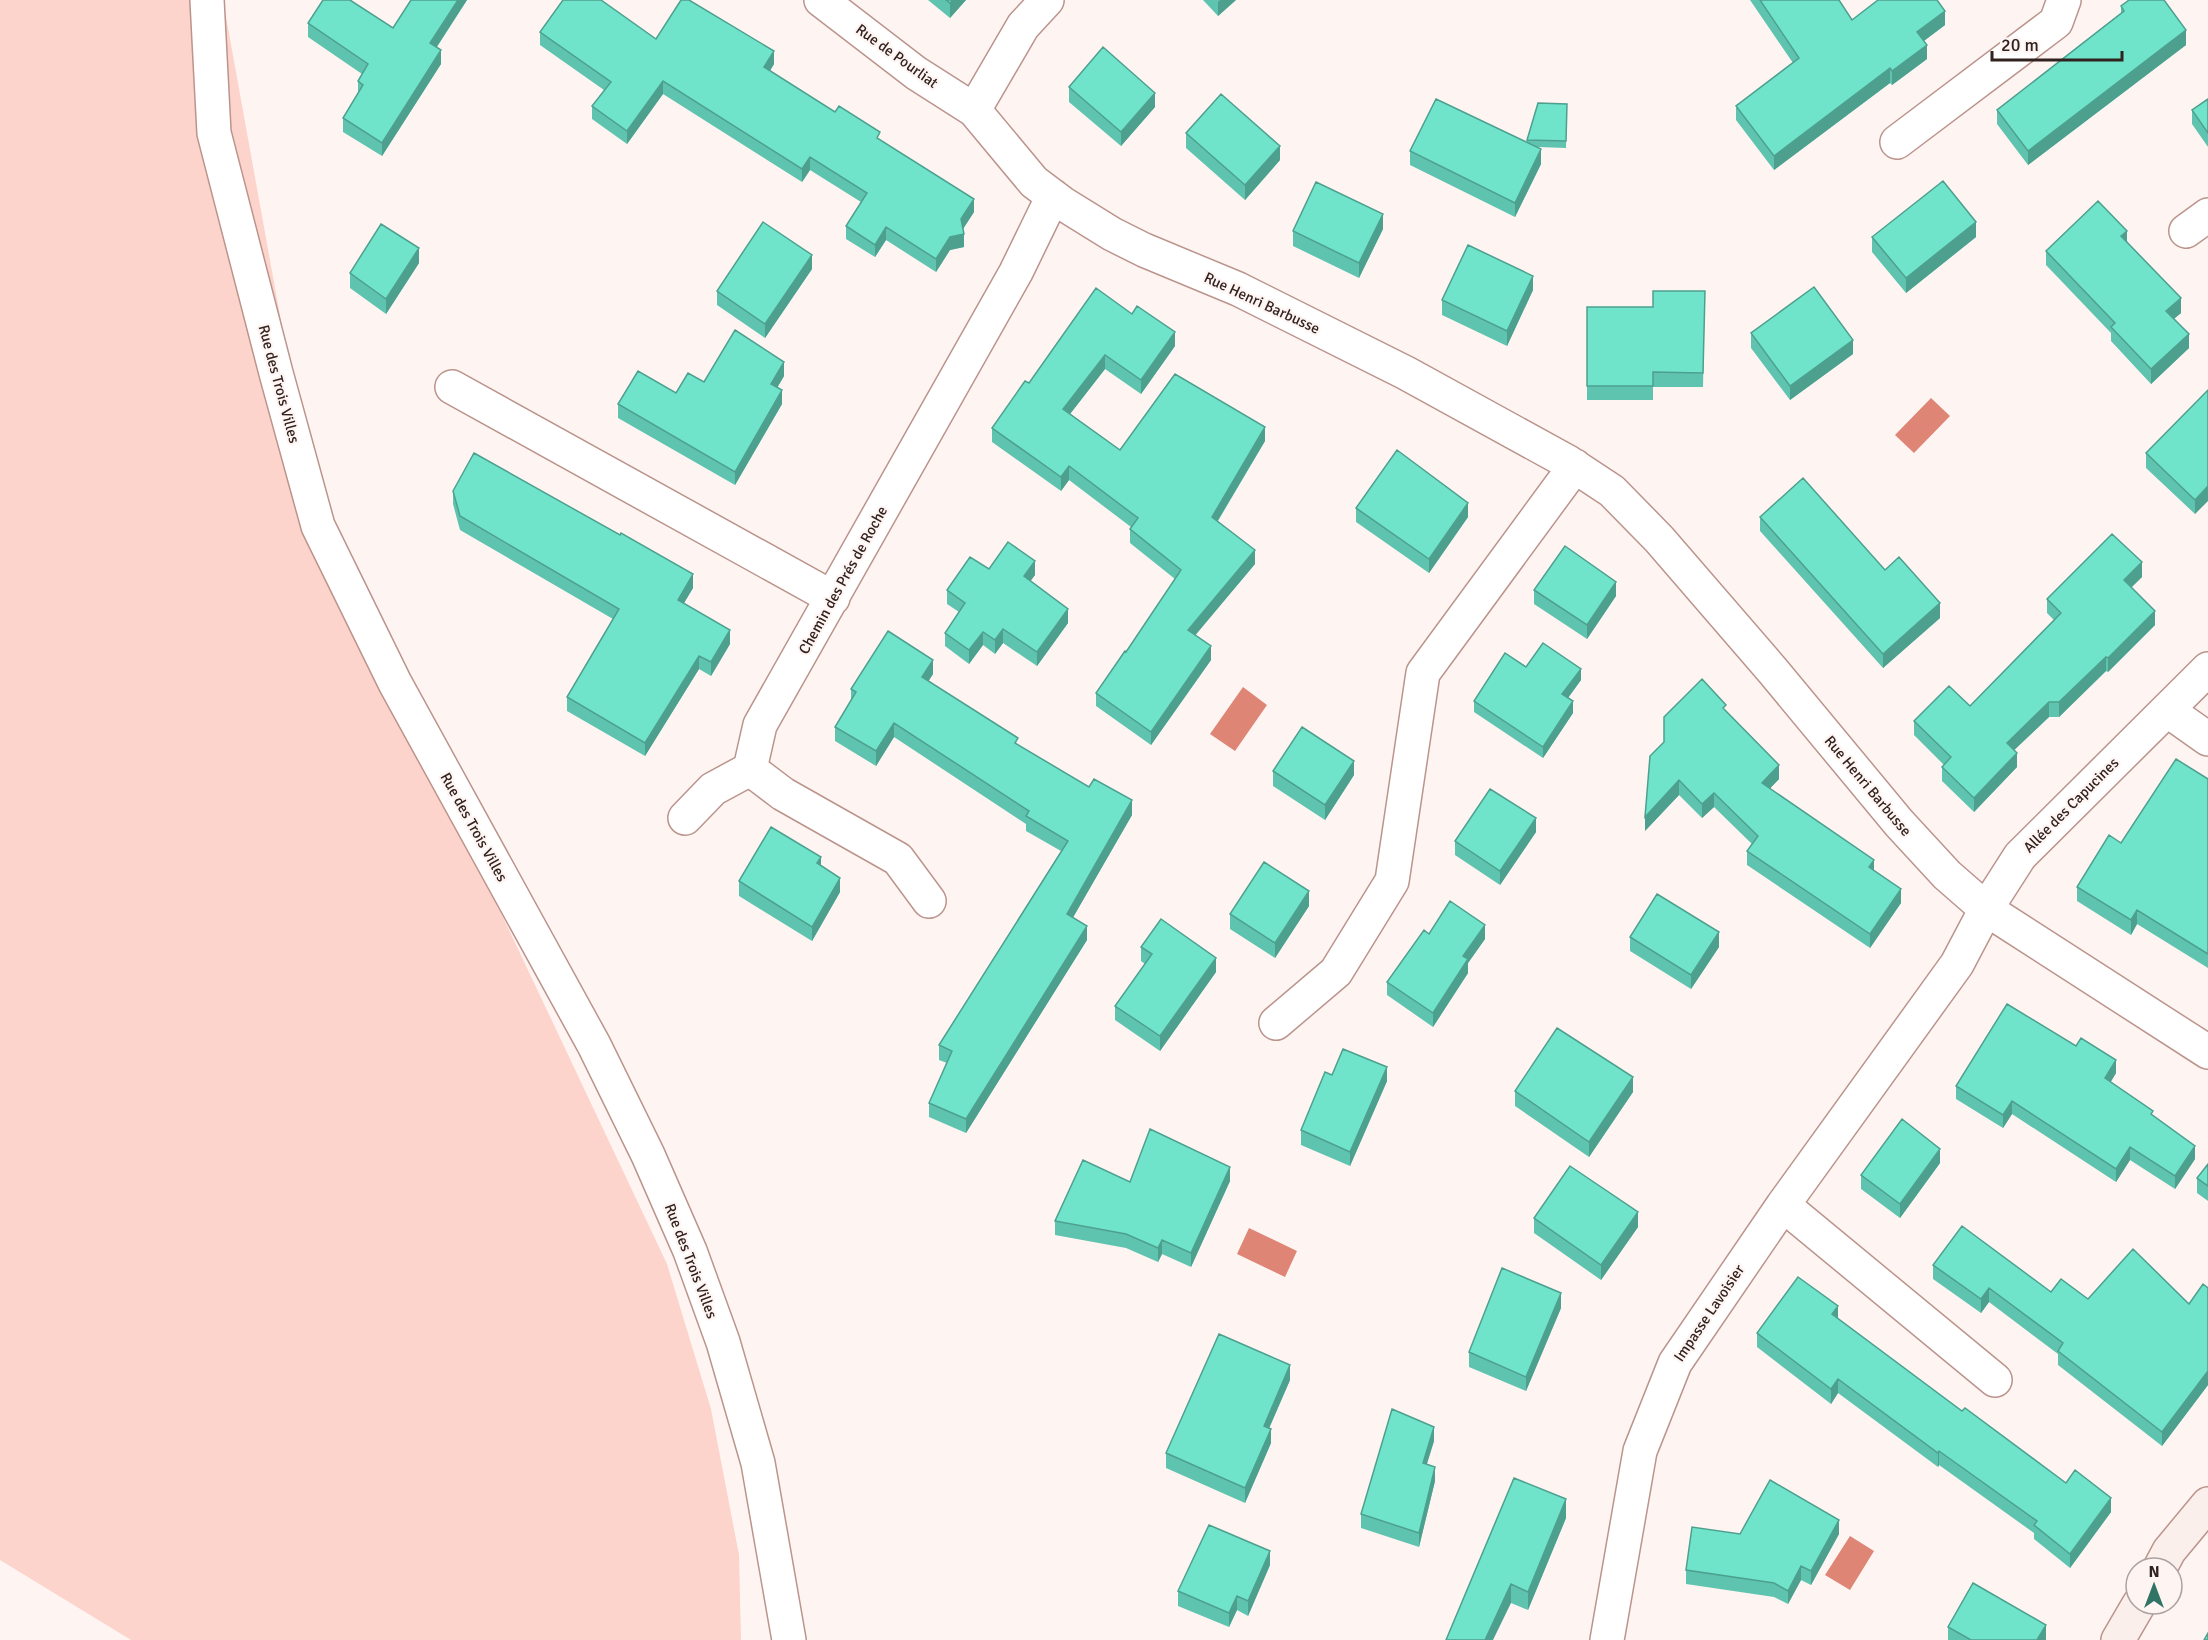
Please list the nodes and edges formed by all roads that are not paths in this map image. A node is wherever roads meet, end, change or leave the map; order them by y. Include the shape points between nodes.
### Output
1 (207, 0) edge
2 (821, 0) edge
3 (1047, 0) edge
4 (2064, 0) edge
5 (974, 110) junction
6 (1897, 142) dead end
7 (1053, 196) junction
8 (452, 387) dead end
9 (1575, 466) junction
10 (833, 598) junction
11 (2208, 669) edge
12 (2167, 710) junction
13 (2208, 739) edge
14 (750, 768) junction
15 (685, 818) dead end
16 (929, 901) dead end
17 (1986, 909) junction
18 (1276, 1023) dead end
19 (2208, 1052) edge
20 (1783, 1205) junction
21 (1995, 1380) dead end
22 (2208, 1504) edge
23 (2166, 1556) edge
24 (2132, 1616) edge
25 (789, 1640) edge
26 (1606, 1640) edge
27 (2118, 1640) edge

1 - 25 street, Rue des Trois Villes via 214,133 318,526 395,683 594,1045 690,1251 723,1342 758,1463
2 - 5 street, Rue de Pourliat via 916,73
3 - 5 street via 1023,26
4 - 6 street via 2056,22
5 - 7 street, Rue Henri Barbusse via 1022,169
7 - 9 street, Rue Henri Barbusse via 1112,234 1238,289 1406,373
7 - 10 street, Chemin des Prés de Roche via 1016,272
8 - 10 street
9 - 17 street, Rue Henri Barbusse via 1612,491 1640,519 1899,823 1947,875
9 - 18 street via 1423,673 1392,881 1336,972
10 - 14 street, Chemin des Prés de Roche via 760,725
11 - 12 street, Allée des Capucines
12 - 13 street
12 - 17 street, Allée des Capucines via 2020,856
14 - 15 street via 714,789
14 - 16 street via 783,794 898,860
17 - 19 street, Rue Henri Barbusse
17 - 20 street, Impasse Lavoisier via 1957,964
20 - 21 street
20 - 26 street, Impasse Lavoisier via 1675,1363 1640,1451
22 - 23 main road
24 - 27 main road

